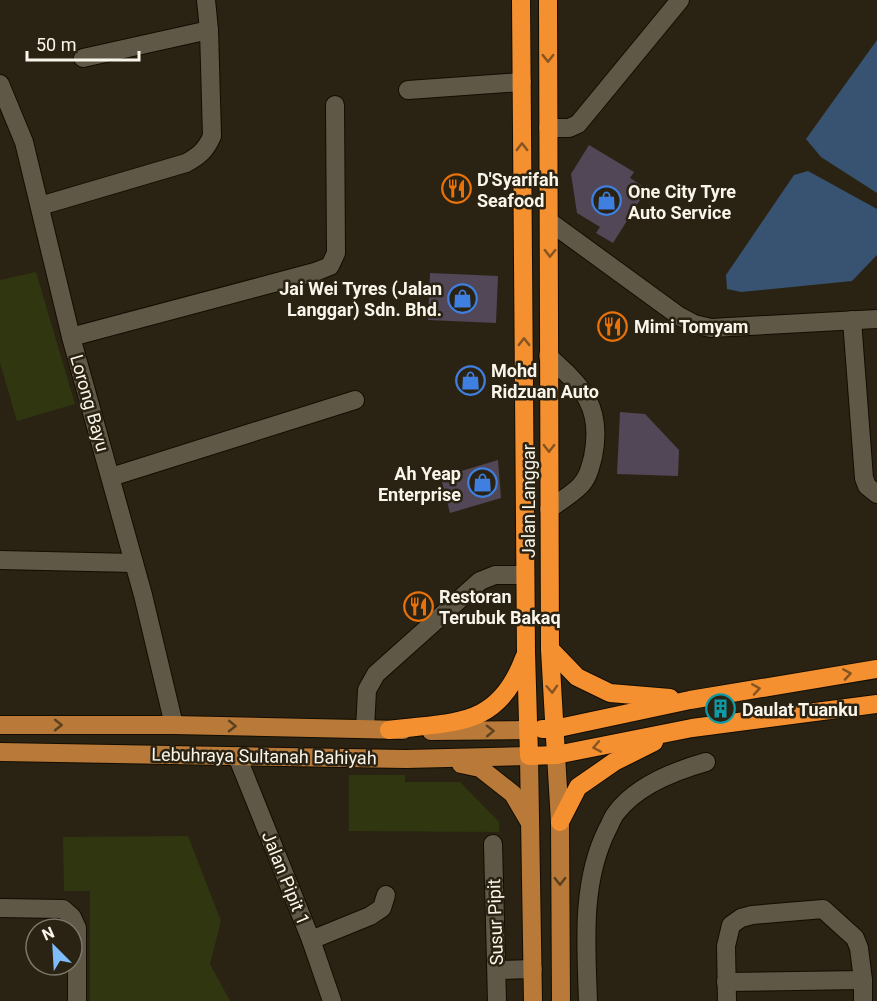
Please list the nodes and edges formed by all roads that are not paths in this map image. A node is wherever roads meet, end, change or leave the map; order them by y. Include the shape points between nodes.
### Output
1 (206, 0) edge
2 (521, 0) edge
3 (548, 0) edge
4 (680, 0) edge
5 (209, 30) junction
6 (83, 58) dead end
7 (522, 82) junction
8 (0, 84) edge
9 (408, 90) dead end
10 (335, 105) dead end
11 (548, 128) junction
12 (40, 206) junction
13 (550, 222) junction
14 (877, 319) edge
15 (852, 320) junction
16 (71, 337) junction
17 (548, 356) junction
18 (355, 400) dead end
19 (868, 416) edge
20 (111, 477) junction
21 (877, 494) edge
22 (549, 509) junction
23 (0, 560) edge
24 (134, 563) junction
25 (525, 575) junction
26 (550, 649) junction
27 (526, 652) junction
28 (877, 669) edge
29 (690, 700) junction
30 (877, 704) edge
31 (0, 725) edge
32 (174, 725) junction
33 (692, 728) junction
34 (365, 729) junction
35 (554, 729) junction
36 (390, 730) junction
37 (528, 730) junction
38 (0, 753) edge
39 (126, 754) junction
40 (556, 755) junction
41 (229, 756) junction
42 (529, 756) junction
43 (406, 759) junction
44 (706, 762) dead end
45 (560, 822) junction
46 (531, 824) junction
47 (493, 844) dead end
48 (386, 894) dead end
49 (0, 908) edge
50 (311, 940) junction
51 (533, 969) junction
52 (497, 970) junction
53 (863, 980) junction
54 (726, 982) junction
55 (77, 1001) edge
56 (332, 1001) edge
57 (497, 1001) edge
58 (533, 1001) edge
59 (561, 1001) edge
60 (588, 1001) edge
61 (727, 1001) edge
62 (863, 1001) edge

1 - 5 street
2 - 7 highway, Jalan Langgar
3 -> 11 highway, Jalan Langgar
4 - 11 street via 578,124
5 - 6 street
5 - 12 street via 212,136 200,156 170,169
7 - 9 street
25 -> 7 highway, Jalan Langgar
8 - 12 street, Lorong Bayu via 24,142
10 - 16 street via 336,253 330,266
11 - 13 highway, Jalan Langgar
12 - 16 street, Lorong Bayu
13 - 15 street via 694,324 711,328
13 -> 17 highway, Jalan Langgar
14 - 15 street
15 - 19 street
16 - 20 street, Lorong Bayu
17 -> 22 highway, Jalan Langgar
17 - 22 street via 576,381 587,399 594,414 595,443 589,472 580,486
18 - 20 street
19 - 21 street via 864,478
20 - 24 street, Lorong Bayu
22 - 26 highway, Jalan Langgar
23 - 24 street
24 - 32 street, Lorong Bayu
25 - 27 highway, Jalan Langgar
25 - 34 street via 495,575 474,585 376,674 367,690
26 - 29 highway via 577,677 610,693
26 -> 35 highway, Jalan Langgar
27 - 36 highway via 504,696 486,712 464,720
27 - 37 highway, Jalan Langgar
29 -> 28 highway
29 - 35 highway
30 - 33 highway
31 -> 32 main road, Lebuhraya Sultanah Bahiyah
32 -> 34 main road, Lebuhraya Sultanah Bahiyah
32 - 39 main road
32 - 41 main road via 193,742
33 -> 40 highway
33 - 45 highway via 614,762 578,787
34 - 36 main road, Lebuhraya Sultanah Bahiyah
35 - 37 highway
35 - 40 highway, Jalan Langgar
36 -> 37 main road, Lebuhraya Sultanah Bahiyah
37 - 42 highway, Jalan Langgar
38 - 39 main road, Lebuhraya Sultanah Bahiyah
39 - 41 main road, Lebuhraya Sultanah Bahiyah
40 - 42 highway
40 - 45 main road, Jalan Langgar
41 - 43 main road, Lebuhraya Sultanah Bahiyah
41 - 50 street, Jalan Pipit 1
42 - 43 main road, Lebuhraya Sultanah Bahiyah
42 - 46 main road, Jalan Langgar
43 - 46 main road via 480,768 513,794
44 - 60 street via 640,790 612,821 593,865 586,923
45 -> 59 main road, Jalan Langgar
46 - 51 main road, Jalan Langgar
47 - 52 street, Susur Pipit
48 - 50 street via 382,908 370,916
49 - 55 street via 63,909 72,917 77,928
50 - 56 street, Jalan Pipit 1
51 - 52 street
51 - 58 main road, Jalan Langgar
52 - 57 street, Susur Pipit
53 - 54 street
53 - 54 street via 855,938 830,913 818,908 752,915 730,925 726,937
53 - 62 street
54 - 61 street

